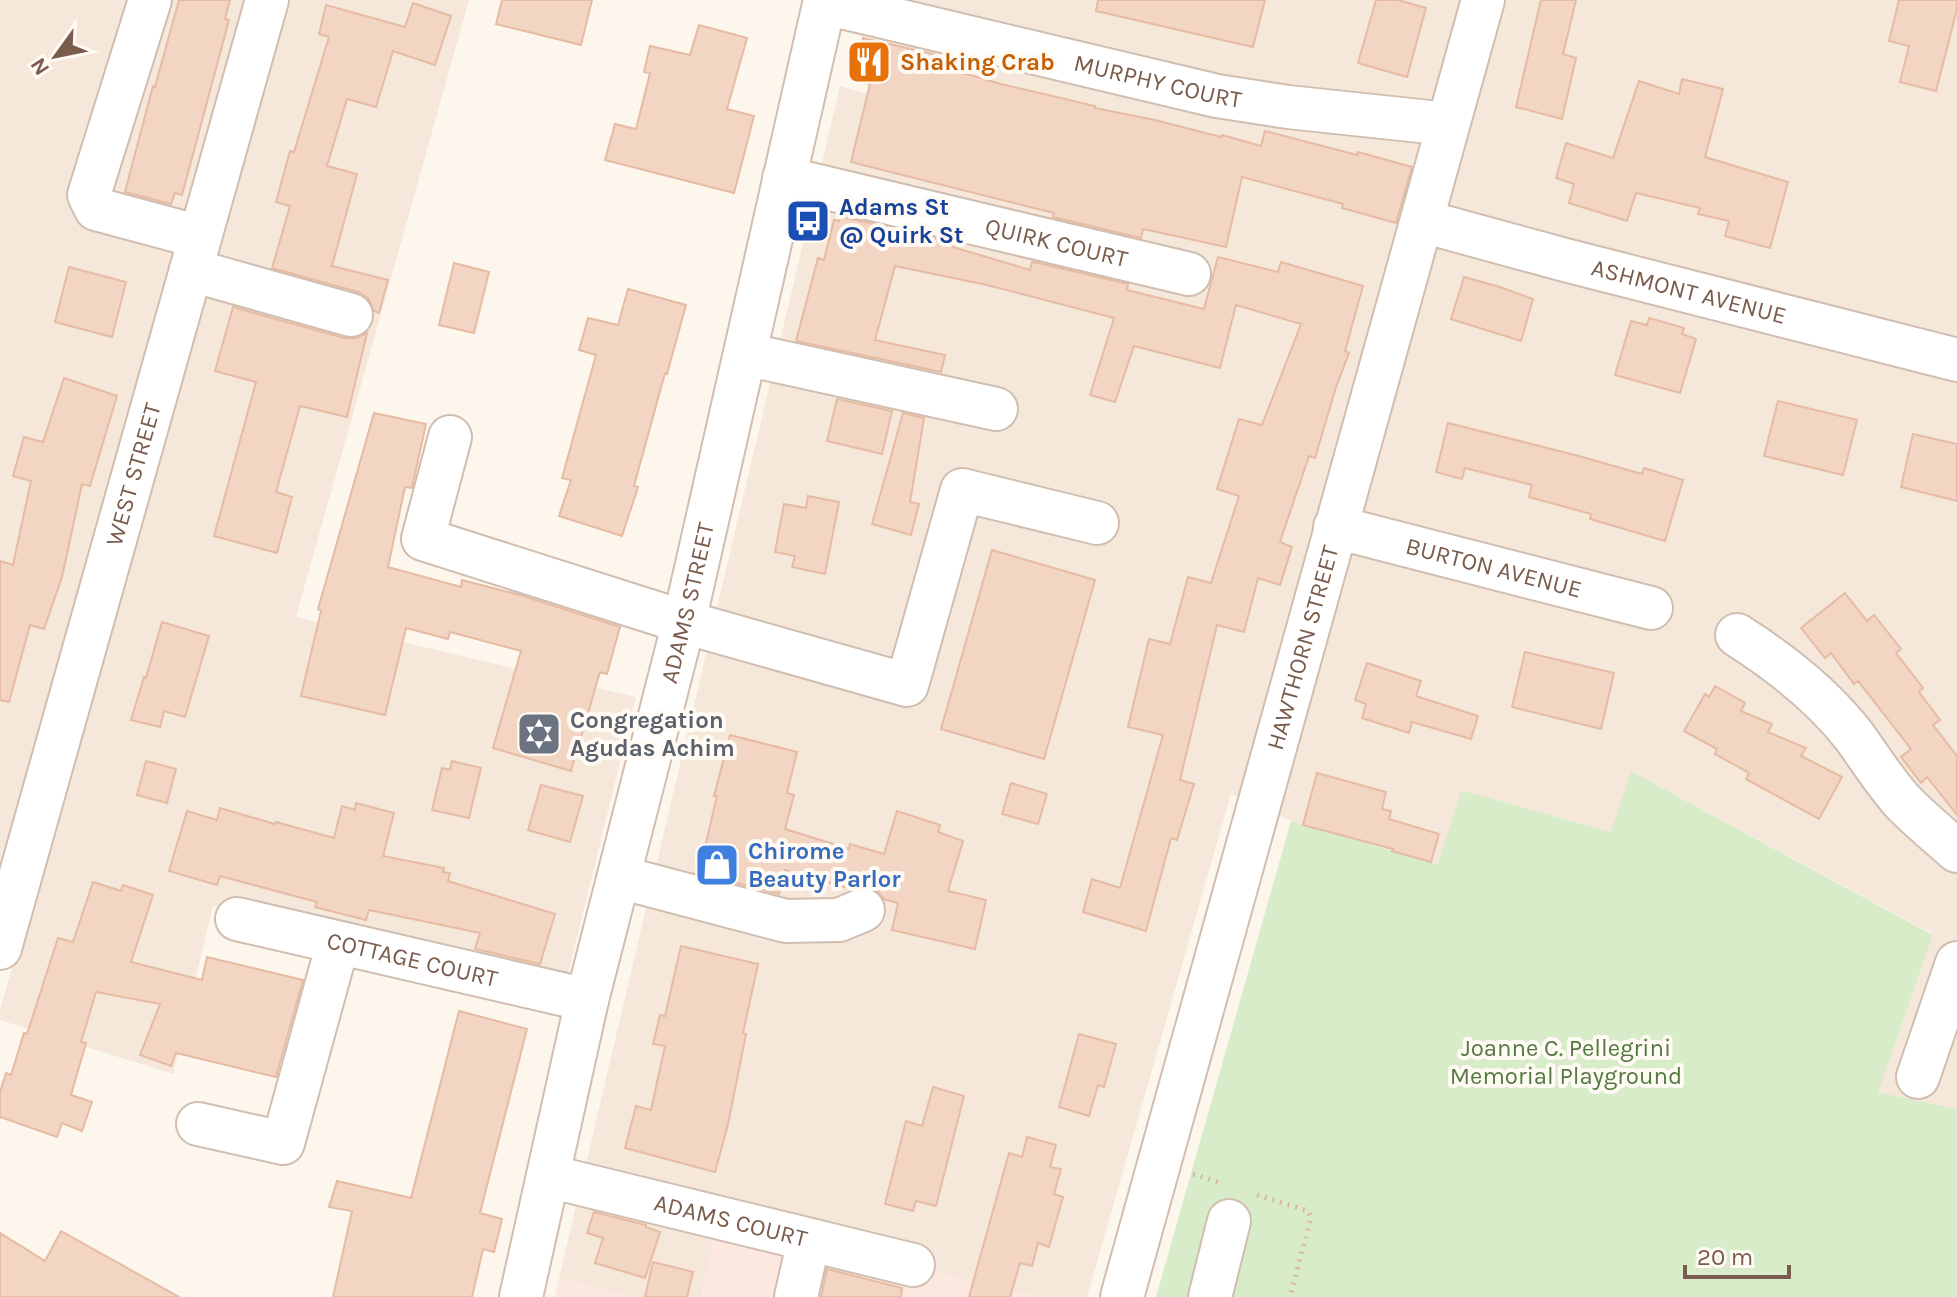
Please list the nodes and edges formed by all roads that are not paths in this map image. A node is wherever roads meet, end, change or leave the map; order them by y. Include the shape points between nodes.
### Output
1 (150, 0) edge
2 (267, 0) edge
3 (1483, 0) edge
4 (825, 2) edge
5 (1448, 124) junction
6 (784, 178) junction
7 (1422, 221) junction
8 (196, 254) junction
9 (1189, 274) dead end
10 (351, 315) dead end
11 (745, 354) junction
12 (1957, 360) edge
13 (996, 409) dead end
14 (450, 437) dead end
15 (1097, 523) dead end
16 (1335, 527) junction
17 (1651, 608) dead end
18 (684, 622) junction
19 (1737, 635) dead end
20 (1957, 851) edge
21 (619, 877) junction
22 (863, 910) dead end
23 (237, 919) dead end
24 (338, 943) junction
25 (0, 948) edge
26 (1957, 963) edge
27 (587, 1000) junction
28 (1918, 1077) dead end
29 (198, 1124) dead end
30 (548, 1176) junction
31 (1229, 1221) dead end
32 (809, 1240) junction
33 (913, 1265) dead end
34 (521, 1297) edge
35 (796, 1297) edge
36 (1122, 1297) edge
37 (1210, 1297) edge

1 - 8 street via 89,195 96,209
2 - 8 street, WEST STREET
3 - 5 street, HAWTHORN STREET
4 - 5 street, MURPHY COURT via 1217,96
4 - 6 street, ADAMS STREET
5 - 7 street, HAWTHORN STREET
6 - 9 street, QUIRK COURT
6 - 11 street, ADAMS STREET
7 - 12 street, ASHMONT AVENUE
7 - 16 street, HAWTHORN STREET
8 - 10 street
8 - 25 street, WEST STREET
11 - 13 street
11 - 18 street, ADAMS STREET
14 - 18 street via 423,539
15 - 18 street via 962,490 907,685
16 - 17 street, BURTON AVENUE
16 - 36 street, HAWTHORN STREET
18 - 21 street, ADAMS STREET
19 - 20 street via 1827,705 1903,802
21 - 22 street via 786,921 839,920
21 - 27 street, ADAMS STREET
23 - 24 street, COTTAGE COURT
24 - 27 street, COTTAGE COURT
24 - 29 street via 283,1143
26 - 28 street
27 - 30 street, ADAMS STREET
30 - 32 street, ADAMS COURT
30 - 34 street, ADAMS STREET
31 - 37 street
32 - 33 street, ADAMS COURT
32 - 35 street

